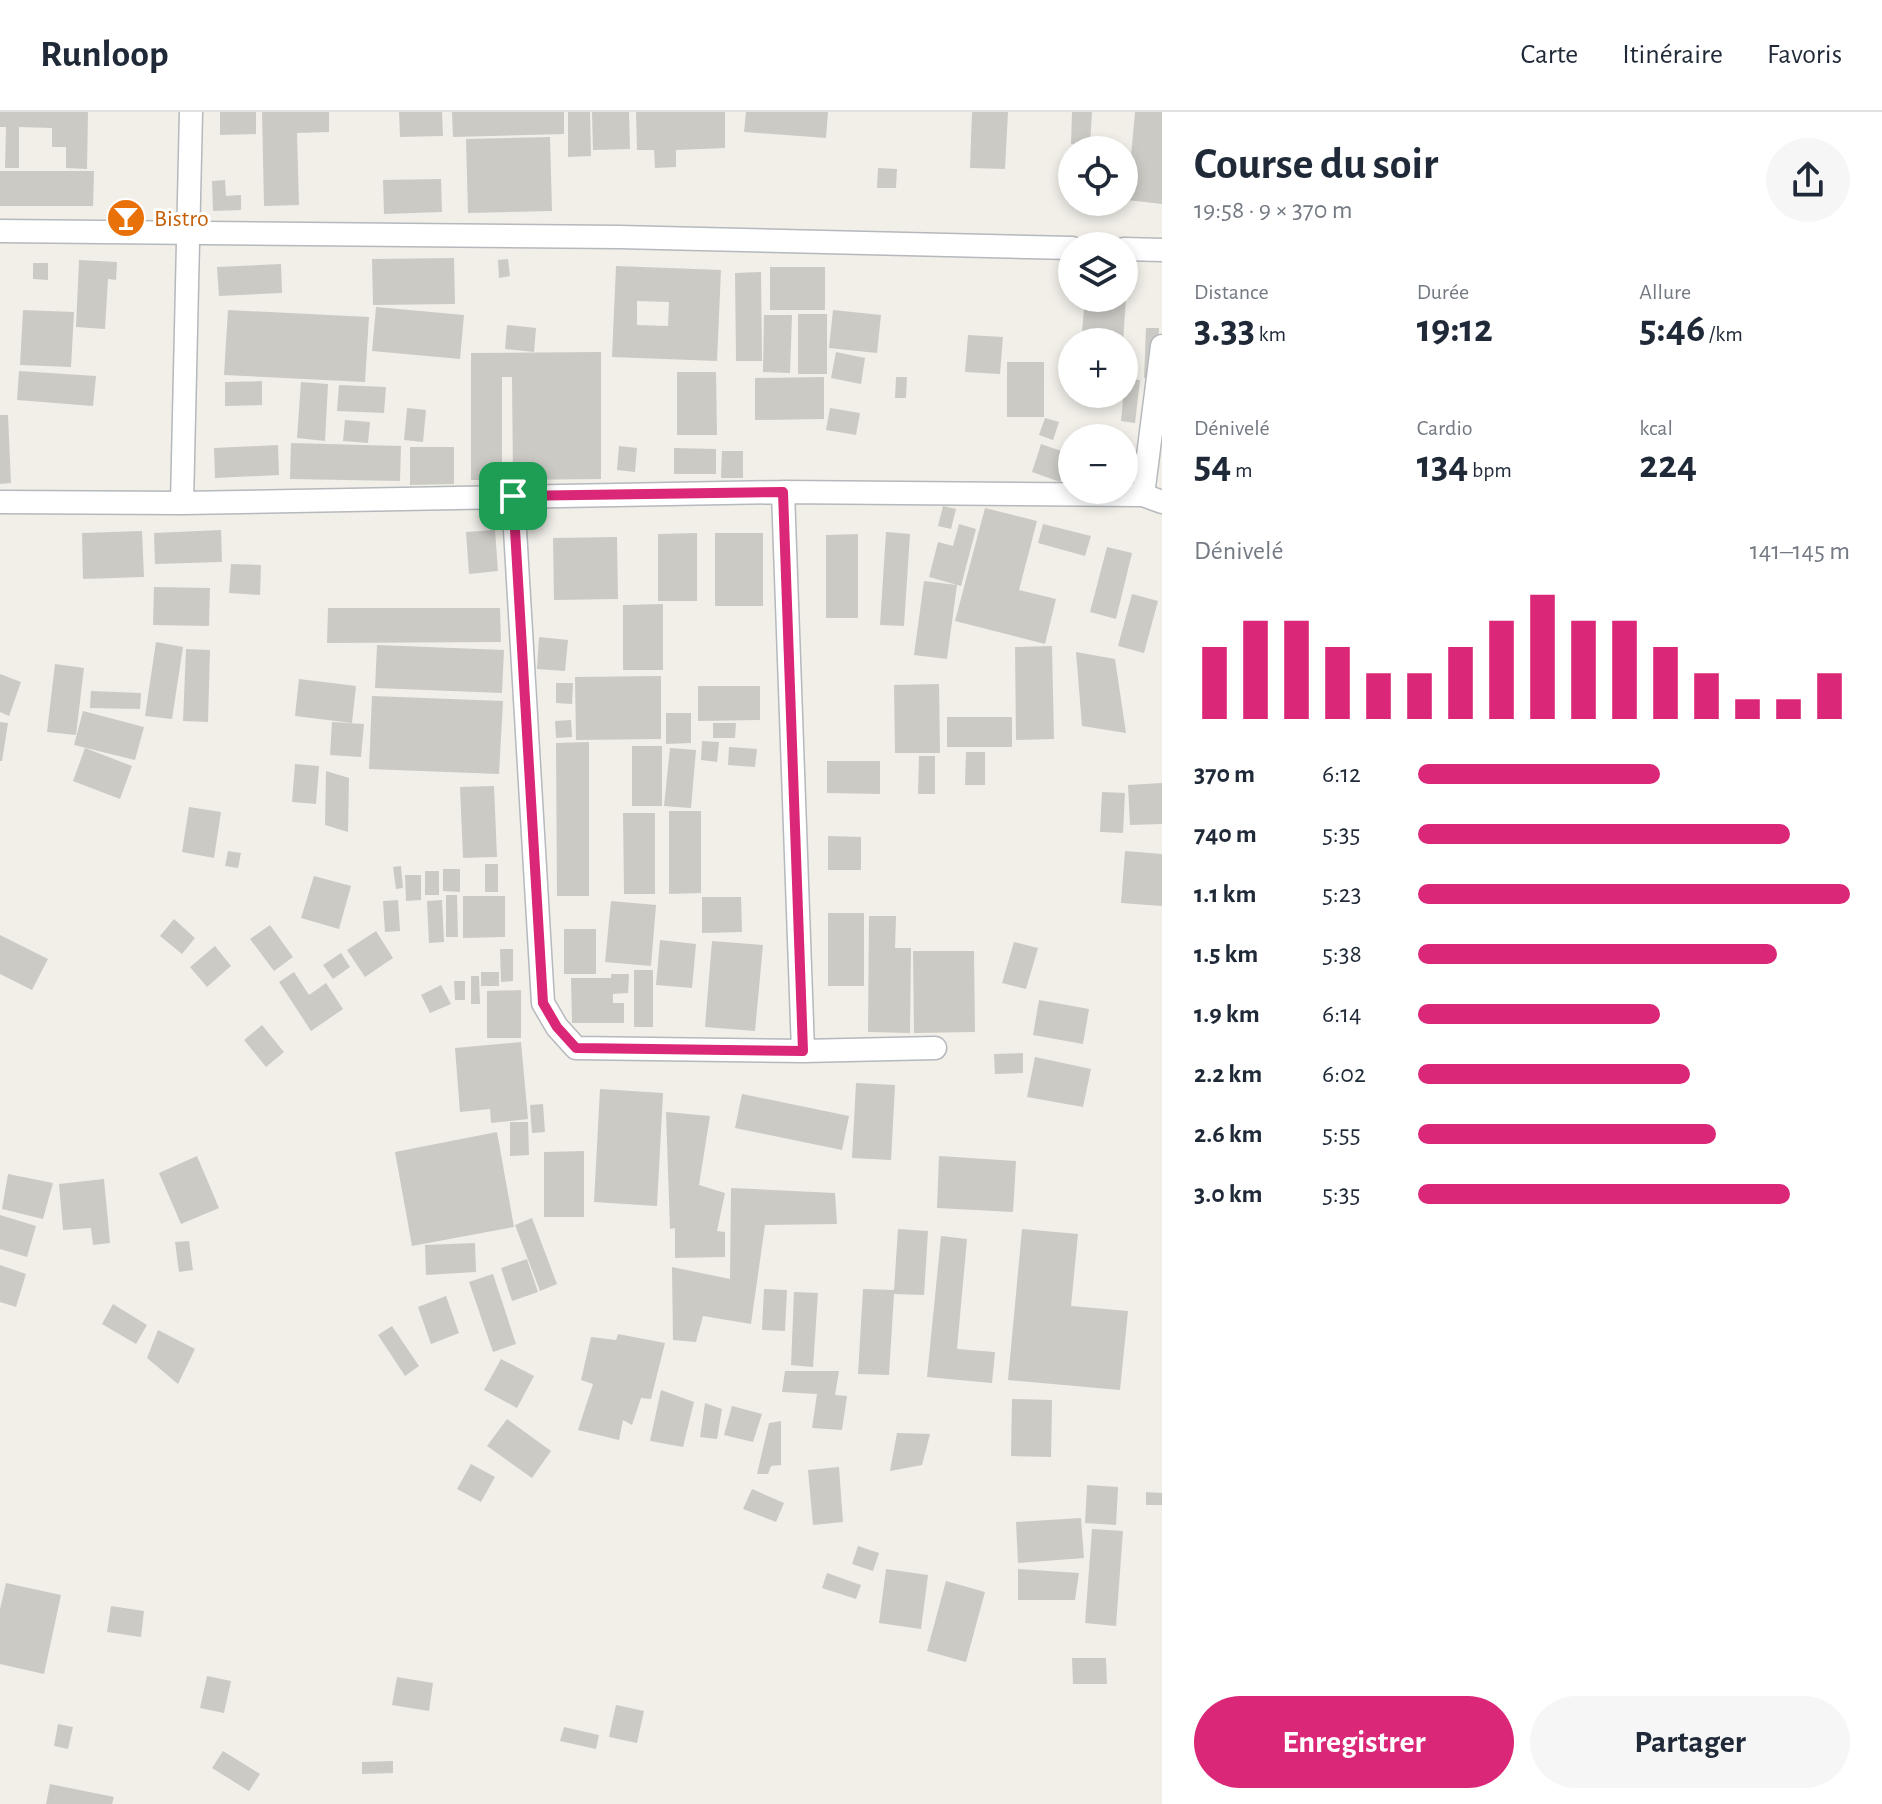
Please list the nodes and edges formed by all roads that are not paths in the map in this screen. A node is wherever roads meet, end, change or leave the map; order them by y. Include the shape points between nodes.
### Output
1 (191, 112) edge
2 (0, 231) edge
3 (187, 234) junction
4 (1058, 248) edge
5 (1138, 249) edge
6 (1162, 250) edge
7 (1162, 346) edge
8 (783, 492) junction
9 (513, 496) junction
10 (1153, 499) edge
11 (0, 502) edge
12 (182, 503) junction
13 (935, 1048) dead end
14 (803, 1051) junction

1 - 3 street
2 - 3 street
3 - 4 street
3 - 12 street
5 - 6 street
7 - 10 street
8 - 9 street
8 - 10 street
8 - 14 street
9 - 12 street
9 - 14 street via 543,1003 576,1048
11 - 12 street
13 - 14 street

